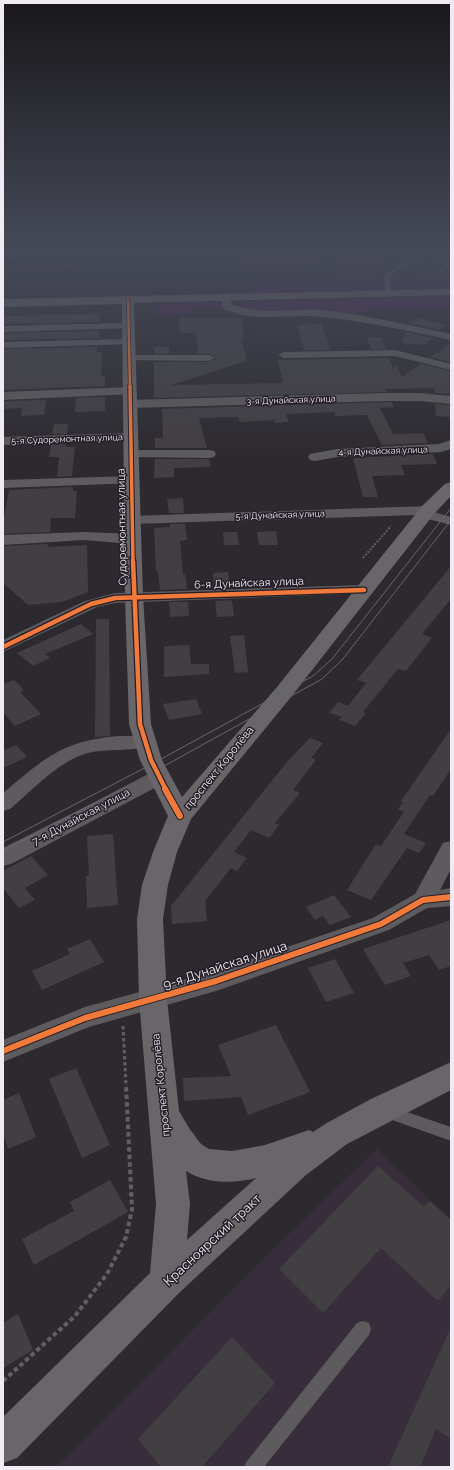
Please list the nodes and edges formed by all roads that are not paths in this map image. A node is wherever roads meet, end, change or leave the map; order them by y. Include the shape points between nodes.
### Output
1 (128, 320) edge
2 (369, 320) edge
3 (3, 329) edge
4 (451, 337) edge
5 (129, 342) junction
6 (3, 345) edge
7 (284, 355) dead end
8 (209, 358) dead end
9 (451, 367) edge
10 (3, 396) edge
11 (130, 397) junction
12 (451, 400) edge
13 (3, 441) edge
14 (451, 444) edge
15 (131, 446) junction
16 (209, 454) dead end
17 (314, 456) dead end
18 (132, 480) junction
19 (3, 484) edge
20 (451, 487) edge
21 (426, 512) junction
22 (132, 520) junction
23 (451, 521) edge
24 (132, 539) junction
25 (3, 540) edge
26 (364, 590) junction
27 (134, 596) junction
28 (3, 647) edge
29 (143, 742) junction
30 (159, 776) junction
31 (3, 804) edge
32 (180, 816) junction
33 (451, 849) edge
34 (3, 858) edge
35 (451, 897) edge
36 (423, 900) junction
37 (152, 999) junction
38 (3, 1051) edge
39 (451, 1075) edge
40 (164, 1109) junction
41 (382, 1109) junction
42 (336, 1134) junction
43 (451, 1134) edge
44 (167, 1281) junction
45 (363, 1329) dead end
46 (3, 1444) edge
47 (253, 1467) edge

1 - 5 main road, Судоремонтная улица
2 - 4 street
3 - 5 street
5 - 6 street
5 - 8 street
5 - 11 main road, Судоремонтная улица
7 - 9 street via 395,353
10 - 11 street, 3-я Дунайская улица
11 - 12 street, 3-я Дунайская улица via 420,397
11 - 15 main road, Судоремонтная улица
13 - 15 street, 5-я Судоремонтная улица
14 - 17 street, 4-я Дунайская улица via 441,448 337,452
15 - 16 street
15 - 18 main road, Судоремонтная улица
18 - 19 street
18 - 22 main road, Судоремонтная улица
20 - 21 main road, проспект Королёва
21 - 22 street, 5-я Дунайская улица
21 - 23 street, 5-я Дунайская улица
21 - 26 main road, проспект Королёва
22 - 24 main road, Судоремонтная улица
24 - 25 street via 84,536
24 - 27 main road, Судоремонтная улица
26 - 27 street, 6-я Дунайская улица
26 - 32 main road, проспект Королёва via 284,692
27 - 28 street, 6-я Дунайская улица via 92,604
27 - 29 main road, Судоремонтная улица
29 - 30 main road, Судоремонтная улица
29 - 31 street via 81,748 50,765
30 - 32 main road, Судоремонтная улица
30 - 34 street, 7-я Дунайская улица
32 - 37 main road, проспект Королёва via 155,885 150,919
33 - 36 street
35 - 36 street, 9-я Дунайская улица
36 - 37 street, 9-я Дунайская улица via 381,924 216,981
37 - 38 street, 9-я Дунайская улица via 85,1018
37 - 40 main road, проспект Королёва
39 - 41 main road, Красноярский тракт
40 - 42 main road via 180,1144 191,1156 204,1164 222,1167 274,1159
40 - 44 main road, проспект Королёва via 173,1204
41 - 42 main road, Красноярский тракт
41 - 43 lane
42 - 44 main road, Красноярский тракт via 295,1164
44 - 46 main road, Красноярский тракт
45 - 47 lane

